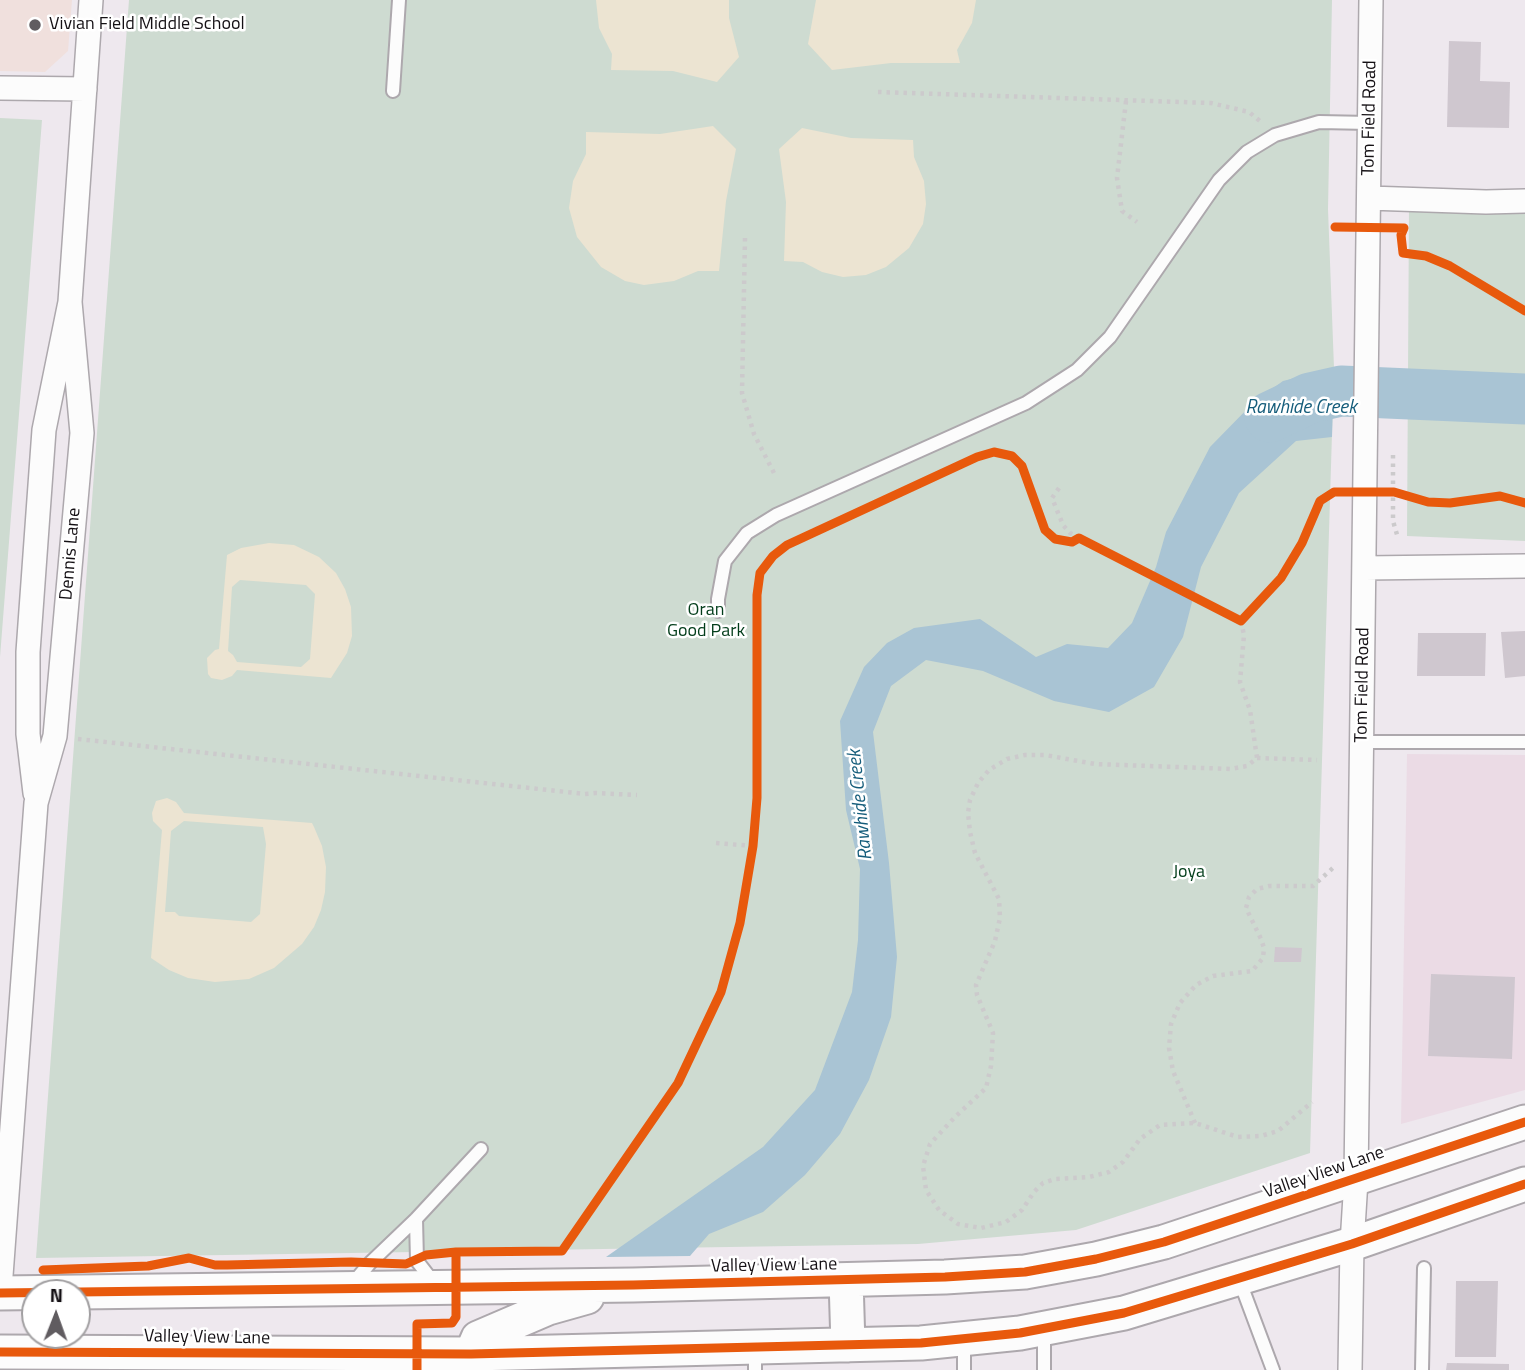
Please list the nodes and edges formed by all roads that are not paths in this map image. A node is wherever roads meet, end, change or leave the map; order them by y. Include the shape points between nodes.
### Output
1 (91, 0) edge
2 (399, 0) edge
3 (1371, 0) edge
4 (0, 88) edge
5 (85, 89) junction
6 (393, 90) dead end
7 (1370, 122) junction
8 (1369, 198) junction
9 (1525, 201) edge
10 (70, 302) junction
11 (1525, 566) edge
12 (1365, 568) junction
13 (718, 611) dead end
14 (1362, 742) junction
15 (1525, 742) edge
16 (36, 803) junction
17 (1525, 1122) edge
18 (481, 1149) dead end
19 (1356, 1180) junction
20 (1525, 1184) edge
21 (416, 1219) junction
22 (1352, 1244) junction
23 (1424, 1268) dead end
24 (1239, 1278) junction
25 (846, 1280) junction
26 (633, 1285) junction
27 (438, 1287) junction
28 (349, 1289) junction
29 (0, 1291) edge
30 (1044, 1328) junction
31 (848, 1345) junction
32 (0, 1352) edge
33 (964, 1354) edge
34 (755, 1358) edge
35 (470, 1362) edge
36 (1044, 1370) edge
37 (1273, 1370) edge
38 (1350, 1370) edge
39 (1422, 1370) edge

1 - 5 street, Dennis Lane
2 - 6 lane
3 - 7 street, Tom Field Road
4 - 5 street
5 - 10 street, Dennis Lane
7 - 8 street, Tom Field Road
7 - 13 lane via 1320,122 1275,135 1247,152 1219,180 1110,337 1077,370 1026,404 776,515 747,533 725,561
8 - 9 street
8 - 12 street, Tom Field Road
10 - 16 street, Dennis Lane via 44,430 28,652 28,734
10 - 16 street, Dennis Lane via 82,433 55,736
11 - 12 street
12 - 14 street, Tom Field Road
14 - 15 lane
14 - 19 street, Tom Field Road
16 - 29 street, Dennis Lane
17 - 19 main road, Valley View Lane
18 - 21 lane
19 - 22 street, Tom Field Road
19 - 25 main road, Valley View Lane via 1164,1242 1096,1259 1025,1272
20 - 22 main road, Valley View Lane
21 - 27 lane via 417,1261
21 - 28 lane
22 - 24 main road, Valley View Lane
22 - 38 street, Tom Field Road
23 - 39 lane
24 - 30 main road, Valley View Lane via 1124,1313
24 - 37 lane
25 - 26 main road, Valley View Lane
25 - 31 main road
26 - 27 main road, Valley View Lane
26 - 35 main road via 536,1312 478,1338
27 - 28 main road, Valley View Lane
28 - 29 main road, Valley View Lane
30 - 33 main road, Valley View Lane
30 - 36 lane
31 - 33 main road, Valley View Lane via 920,1343
31 - 34 main road, Valley View Lane
32 - 35 main road, Valley View Lane
34 - 35 main road, Valley View Lane

